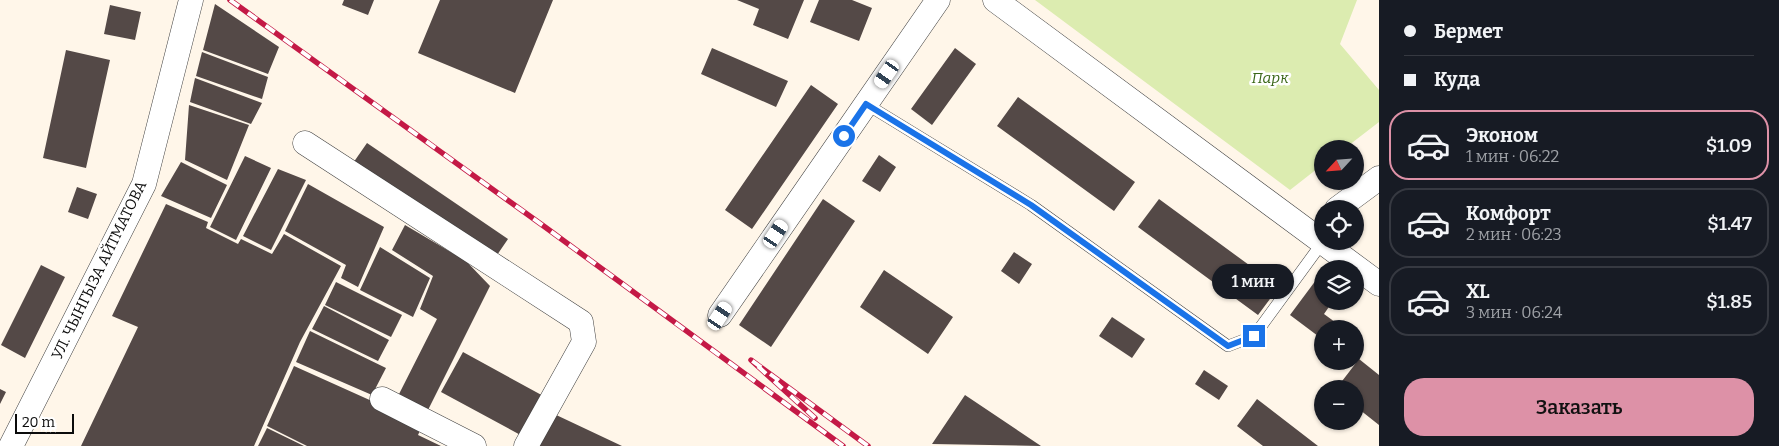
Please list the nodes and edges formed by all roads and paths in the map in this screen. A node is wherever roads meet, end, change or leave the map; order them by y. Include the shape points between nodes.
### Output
1 (190, 0) edge
2 (938, 0) edge
3 (995, 0) edge
4 (866, 104) junction
5 (305, 143) dead end
6 (1379, 178) edge
7 (1349, 200) edge
8 (1314, 229) edge
9 (1314, 236) edge
10 (1339, 250) edge
11 (1379, 284) edge
12 (720, 316) dead end
13 (382, 399) dead end
14 (449, 440) edge
15 (11, 446) edge
16 (474, 446) edge
17 (526, 446) edge

1 - 15 street, УЛ. ЧЫНГЫЗА АЙТМАТОВА via 144,184
2 - 4 street
3 - 8 street
4 - 9 lane via 1031,205 1228,346 1254,336
4 - 12 street
5 - 17 street via 581,322 584,342
6 - 7 street
10 - 11 street
13 - 14 street
14 - 16 street

